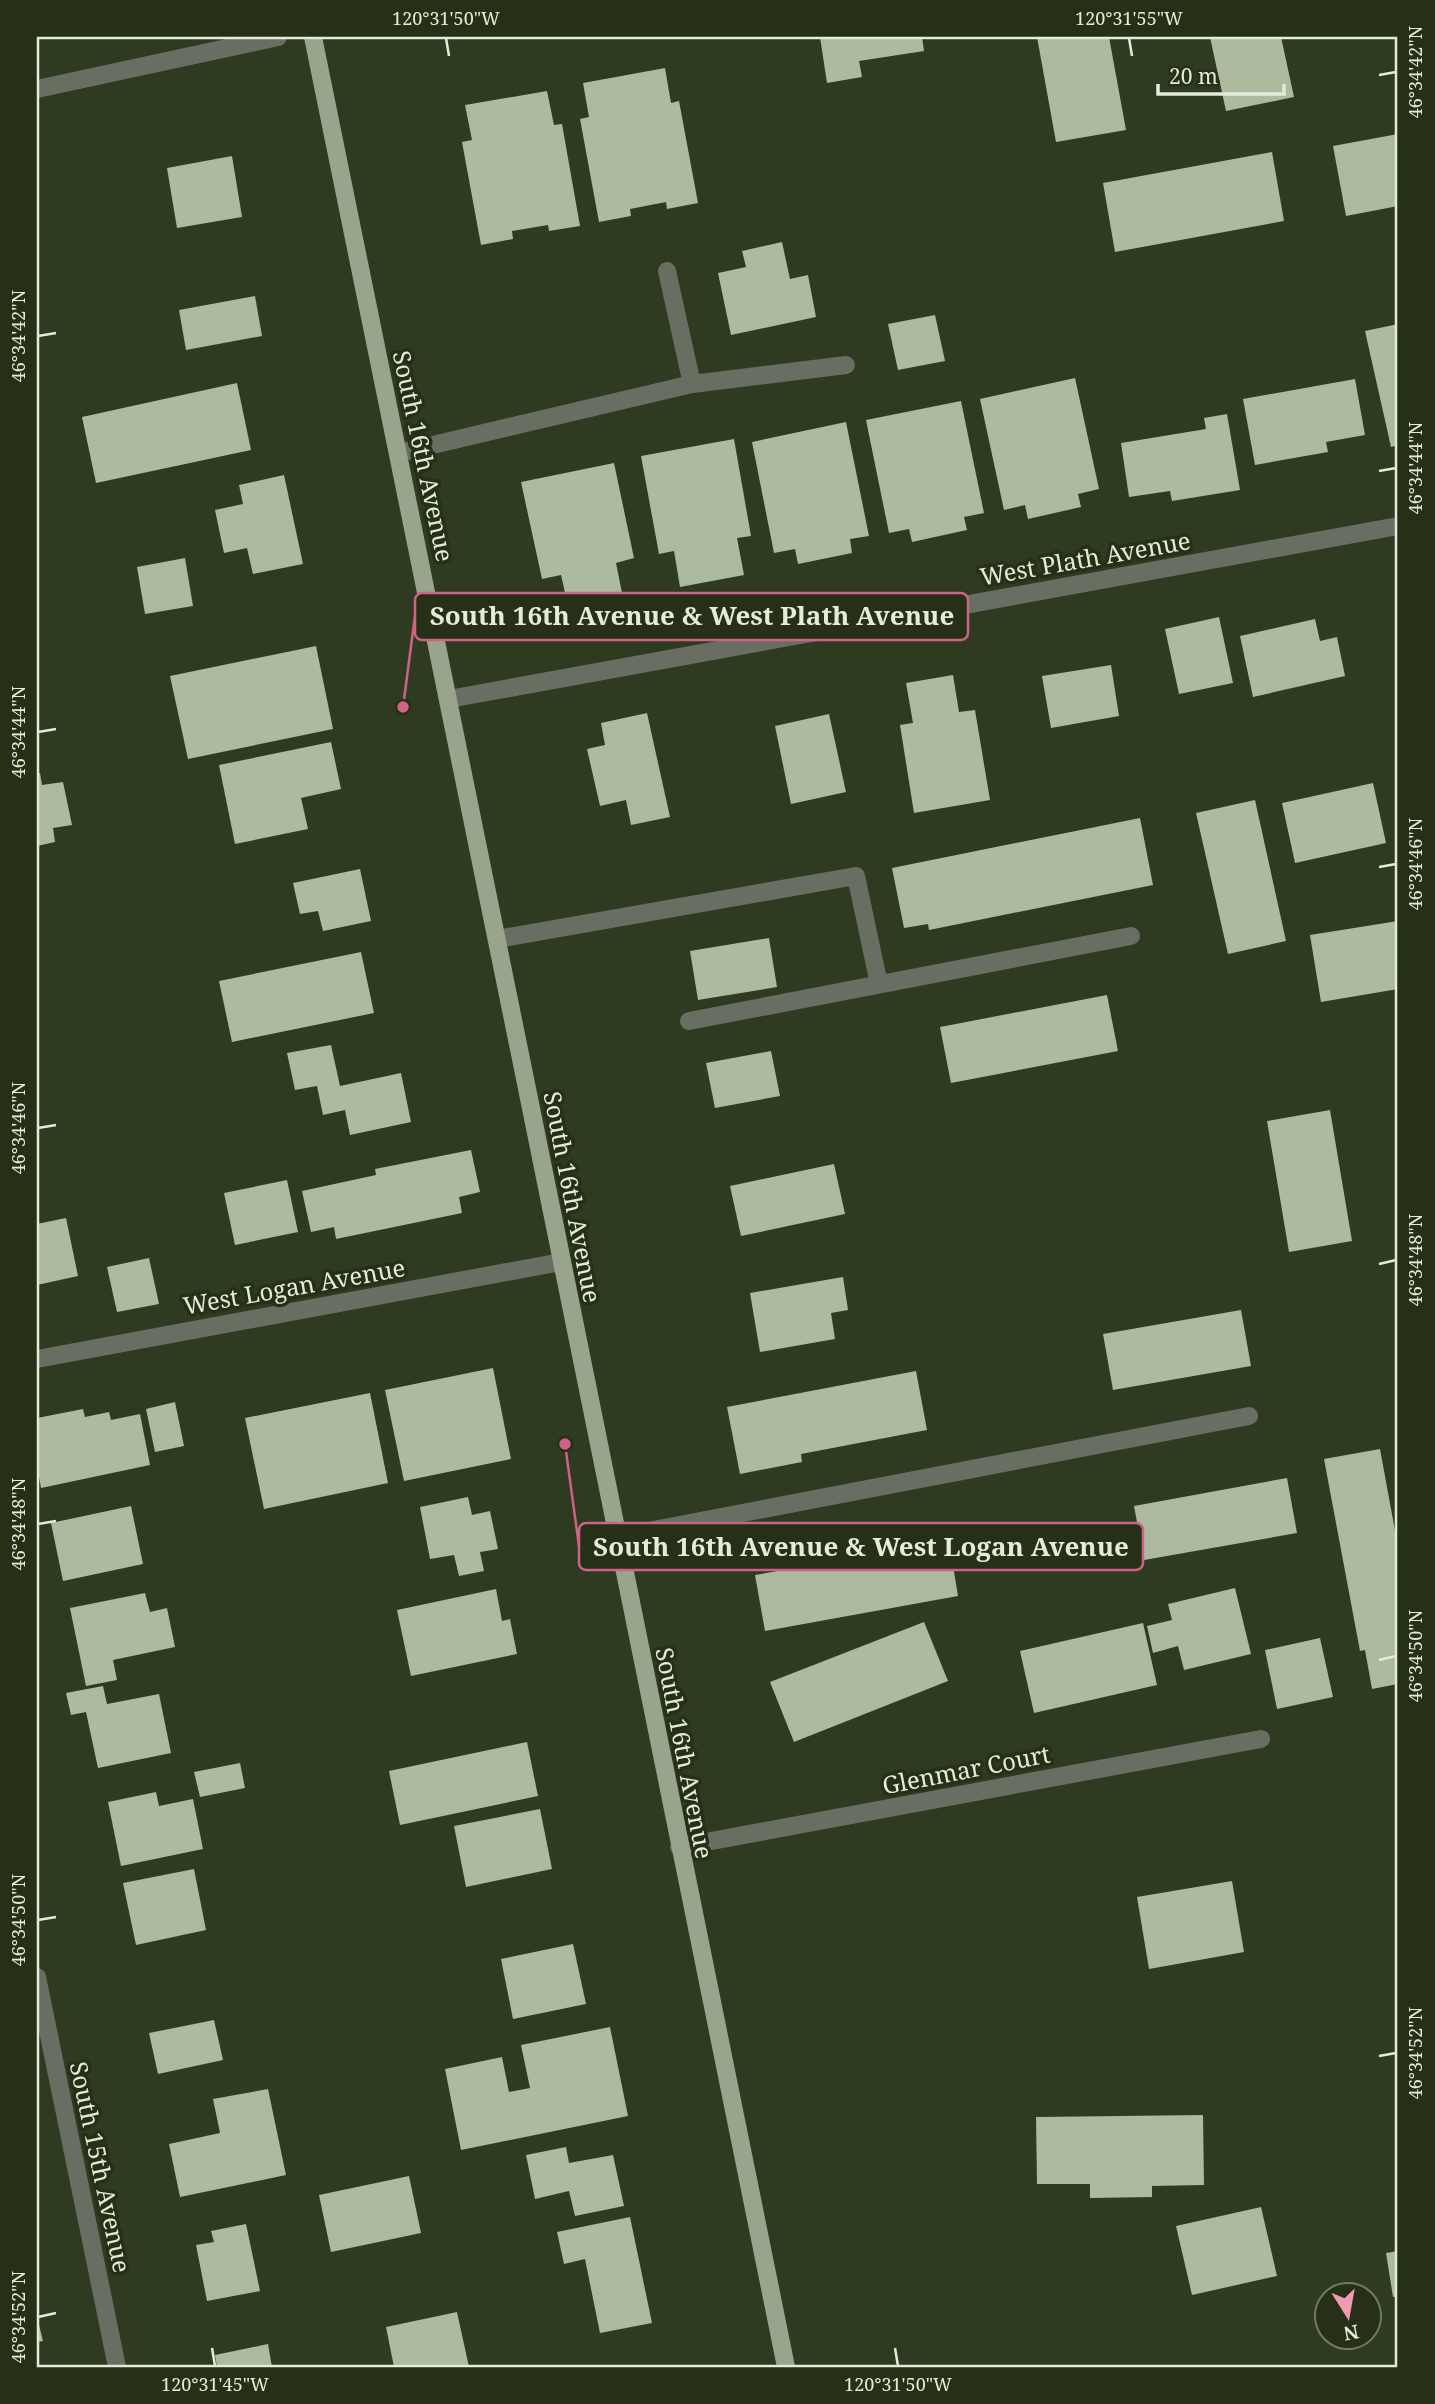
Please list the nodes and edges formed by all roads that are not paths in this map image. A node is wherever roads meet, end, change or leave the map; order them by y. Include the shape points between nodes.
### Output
1 (278, 37) edge
2 (313, 37) edge
3 (37, 89) edge
4 (667, 271) dead end
5 (846, 365) dead end
6 (692, 384) junction
7 (399, 453) junction
8 (1398, 526) edge
9 (449, 699) junction
10 (1131, 936) dead end
11 (497, 939) junction
12 (879, 984) junction
13 (689, 1021) dead end
14 (561, 1262) junction
15 (37, 1359) edge
16 (1248, 1416) dead end
17 (617, 1537) junction
18 (1261, 1739) dead end
19 (679, 1847) junction
20 (37, 1977) edge
21 (40, 2012) edge
22 (117, 2367) edge
23 (786, 2367) edge

1 - 3 street
2 - 7 main road, South 16th Avenue
4 - 6 street
5 - 6 street
6 - 7 street
7 - 9 main road, South 16th Avenue
8 - 9 street, West Plath Avenue
9 - 11 main road, South 16th Avenue
10 - 12 street
11 - 12 street via 856,876
11 - 14 main road, South 16th Avenue
12 - 13 street
14 - 15 street, West Logan Avenue
14 - 17 main road, South 16th Avenue
16 - 17 street
17 - 19 main road, South 16th Avenue
18 - 19 street, Glenmar Court
19 - 23 main road, South 16th Avenue
20 - 21 street, South 15th Avenue
21 - 22 street, South 15th Avenue

